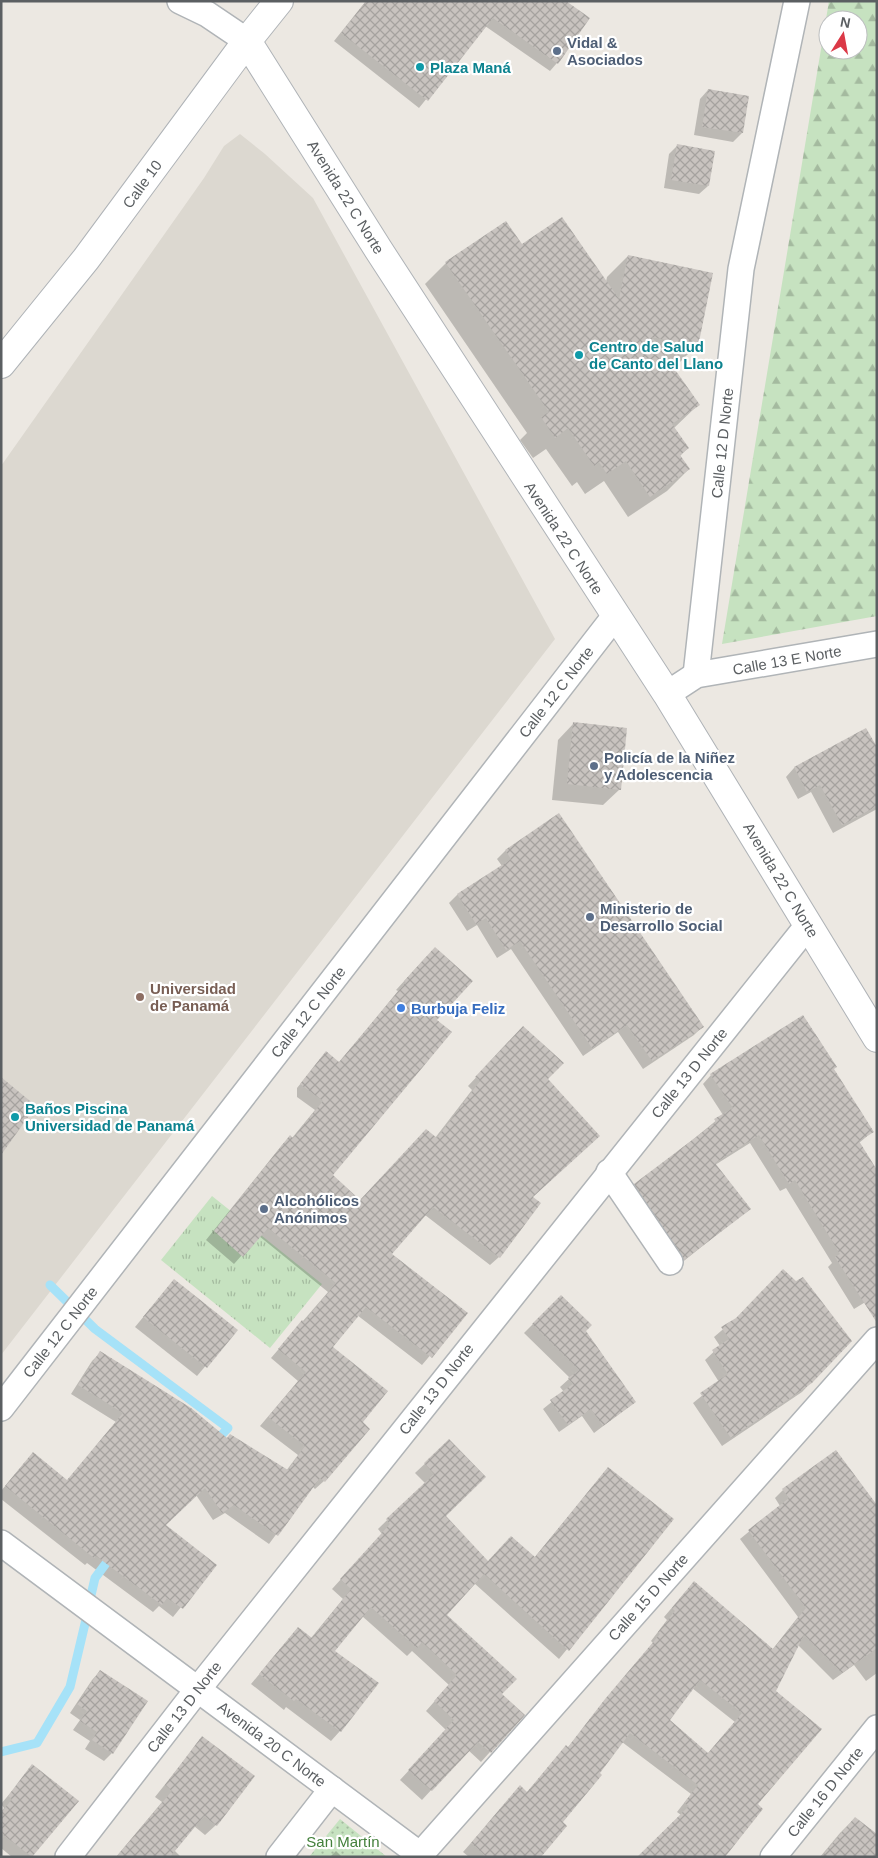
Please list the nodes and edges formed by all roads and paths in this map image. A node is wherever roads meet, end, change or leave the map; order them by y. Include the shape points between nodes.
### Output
1 (180, 1) edge
2 (279, 1) edge
3 (797, 1) edge
4 (247, 41) junction
5 (1, 364) edge
6 (615, 616) junction
7 (877, 644) edge
8 (696, 675) junction
9 (667, 694) junction
10 (808, 925) junction
11 (877, 1038) edge
12 (609, 1172) junction
13 (670, 1262) dead end
14 (877, 1340) edge
15 (1, 1408) edge
16 (1, 1542) edge
17 (198, 1689) junction
18 (877, 1728) edge
19 (332, 1789) junction
20 (421, 1856) edge
21 (68, 1857) edge
22 (279, 1857) edge
23 (773, 1857) edge

1 - 4 street via 207,14
2 - 4 street, Calle 10
3 - 8 street, Calle 12 D Norte via 741,269
4 - 5 street, Calle 10 via 86,259
4 - 6 street, Avenida 22 C Norte
6 - 9 street, Avenida 22 C Norte
6 - 15 street, Calle 12 C Norte
7 - 8 street, Calle 13 E Norte
8 - 9 street
9 - 10 street, Avenida 22 C Norte
10 - 11 street, Avenida 22 C Norte
10 - 12 street, Calle 13 D Norte
12 - 13 street
12 - 17 street, Calle 13 D Norte
14 - 20 street, Calle 15 D Norte
16 - 17 street, Avenida 20 C Norte
17 - 19 street, Avenida 20 C Norte
17 - 21 street, Calle 13 D Norte
18 - 23 street, Calle 16 D Norte
19 - 20 street, Avenida 20 C Norte
19 - 22 street

